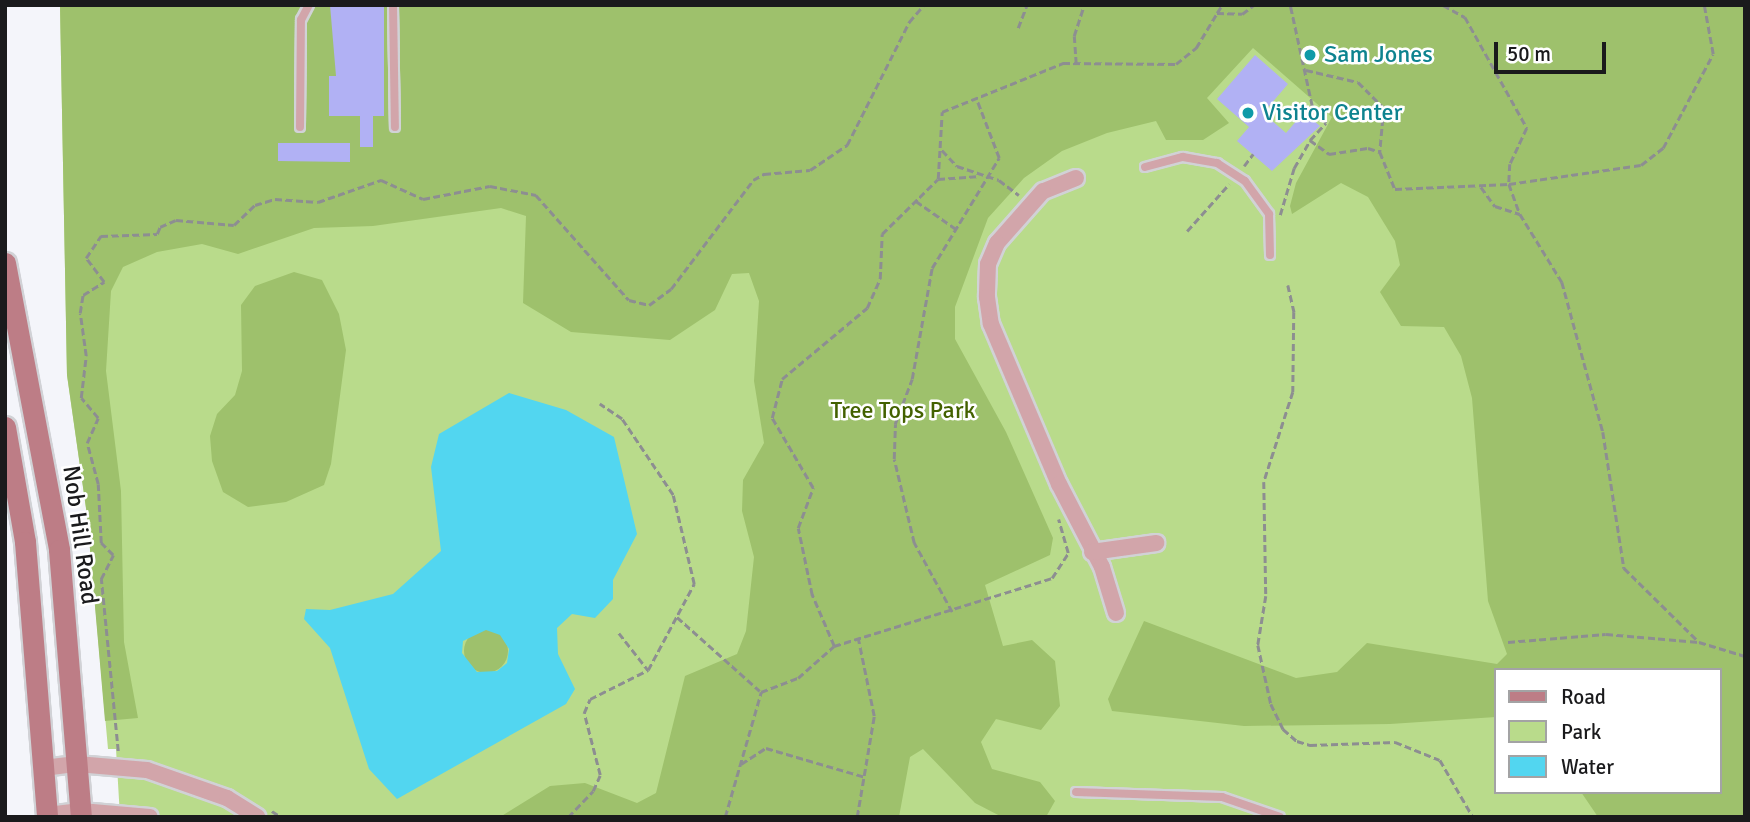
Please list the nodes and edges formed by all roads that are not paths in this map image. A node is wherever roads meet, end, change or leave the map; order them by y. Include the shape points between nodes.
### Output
1 (309, 5) edge
2 (393, 5) edge
3 (300, 127) dead end
4 (395, 127) dead end
5 (1145, 167) dead end
6 (1076, 178) dead end
7 (1270, 256) dead end
8 (5, 263) edge
9 (5, 427) edge
10 (1156, 543) dead end
11 (1092, 552) junction
12 (1116, 613) dead end
13 (77, 764) junction
14 (43, 768) junction
15 (1076, 792) dead end
16 (81, 814) edge
17 (47, 816) edge
18 (150, 817) edge
19 (258, 817) edge
20 (1280, 817) edge

1 - 3 lane via 301,20
2 - 4 lane
5 - 7 lane via 1183,157 1217,163 1236,175 1269,214
6 - 11 street via 1043,191 996,243 988,264 991,324
8 - 13 main road, Nob Hill Road via 52,499
9 - 14 main road via 25,542
10 - 11 street
11 - 12 street via 1110,587
13 - 14 street
13 - 16 main road, Nob Hill Road
13 - 19 street via 146,770 199,787
14 - 17 main road
15 - 20 lane via 1222,797
16 - 17 street
16 - 18 street

